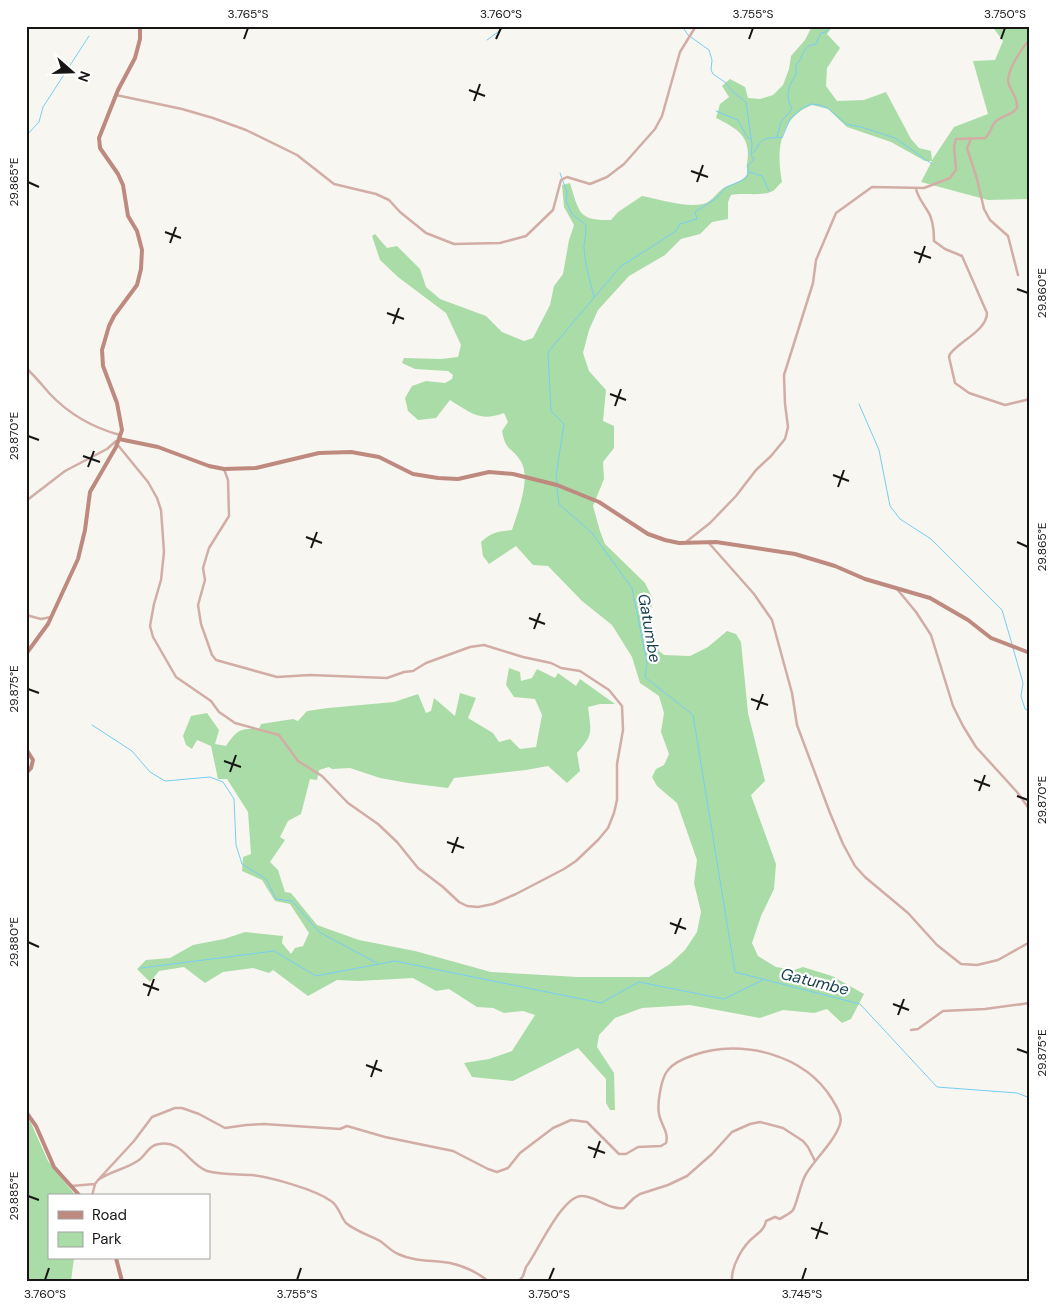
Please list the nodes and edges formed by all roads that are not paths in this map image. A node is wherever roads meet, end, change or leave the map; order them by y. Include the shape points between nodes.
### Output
1 (140, 26) edge
2 (696, 26) edge
3 (1030, 39) edge
4 (116, 95) junction
5 (970, 140) junction
6 (916, 188) junction
7 (1018, 275) dead end
8 (26, 368) edge
9 (1030, 399) edge
10 (120, 437) junction
11 (117, 444) junction
12 (224, 468) junction
13 (26, 501) edge
14 (707, 541) junction
15 (686, 542) junction
16 (897, 589) junction
17 (26, 615) edge
18 (51, 617) junction
19 (1030, 653) edge
20 (26, 654) edge
21 (26, 749) edge
22 (26, 773) edge
23 (1030, 810) edge
24 (1030, 942) edge
25 (1030, 1003) edge
26 (911, 1030) dead end
27 (26, 1112) edge
28 (815, 1161) junction
29 (98, 1180) junction
30 (95, 1184) junction
31 (71, 1186) junction
32 (78, 1194) edge
33 (92, 1194) edge
34 (117, 1260) edge
35 (122, 1281) edge
36 (488, 1281) edge
37 (518, 1281) edge
38 (732, 1281) edge

1 - 4 main road via 135,58
2 - 4 street via 677,60 658,124 629,158 600,181 586,183 567,177 561,180 556,205 549,215 526,236 500,243 454,244 443,241 426,232 389,200 334,184 292,152 246,130 182,109
3 - 5 street via 1008,75 1008,84 1017,103 1014,112 996,121 985,138
4 - 10 main road via 98,143 124,185 128,216 140,240 142,260 137,286 114,316 102,350 105,374 121,417
5 - 6 street via 959,138 954,142 956,170 950,178
5 - 7 street via 967,148 984,209 990,220 1008,236
6 - 9 street via 931,219 934,240 962,256 987,314 982,326 950,354 955,383 969,393 1005,405
6 - 15 street via 872,187 836,213 816,260 813,283 784,375 788,427 784,439 736,496
8 - 10 street via 56,400 81,419
10 - 11 main road
10 - 12 main road
10 - 13 street via 107,449 65,471
11 - 12 street via 148,482 161,510 163,560 151,630 179,680 235,723 279,735 298,761 378,824 418,868 462,904 478,907 516,894 564,869 598,840 608,828 617,800 617,764 623,714 622,706 609,690 580,671 484,645 470,647 426,663 414,671 387,678 310,675 277,678 216,660 200,624 198,605 209,548 230,516
11 - 18 main road via 90,492 80,552
12 - 15 main road via 256,468 319,453 352,452 378,457 413,474 438,478 508,473 557,485 599,502 648,534 673,542
14 - 15 main road
14 - 16 main road via 803,556
14 - 24 street via 769,613 798,725 830,813 855,866 961,964 976,965 998,960
16 - 19 main road via 935,600 991,638
16 - 23 street via 931,635 953,706 963,726 976,747
17 - 18 street via 41,619
18 - 20 main road
21 - 22 main road via 33,760
25 - 26 street via 985,1010 943,1011 918,1029
27 - 31 main road via 36,1126 54,1167
28 - 29 street via 827,1148 840,1124 836,1105 827,1091 801,1067 777,1056 734,1049 709,1050 676,1062 668,1070 661,1088 659,1114 667,1135 666,1143 638,1147 626,1154 618,1152 587,1122 571,1120 553,1128 520,1153 508,1168 497,1172 453,1151 348,1126 246,1124 225,1128 181,1108 152,1117
28 - 37 street via 803,1141 783,1128 760,1122 736,1128 687,1176 637,1196 624,1208 615,1208 585,1196 574,1198 559,1212
28 - 38 street via 800,1186 793,1210 780,1219 775,1216 766,1221 759,1234 740,1253
29 - 30 street
29 - 36 street via 138,1160 154,1145 176,1146 200,1168 214,1173 252,1175 318,1194 334,1204 349,1225 396,1253 412,1259 461,1266
30 - 31 street
30 - 33 street
31 - 32 main road
34 - 35 main road

